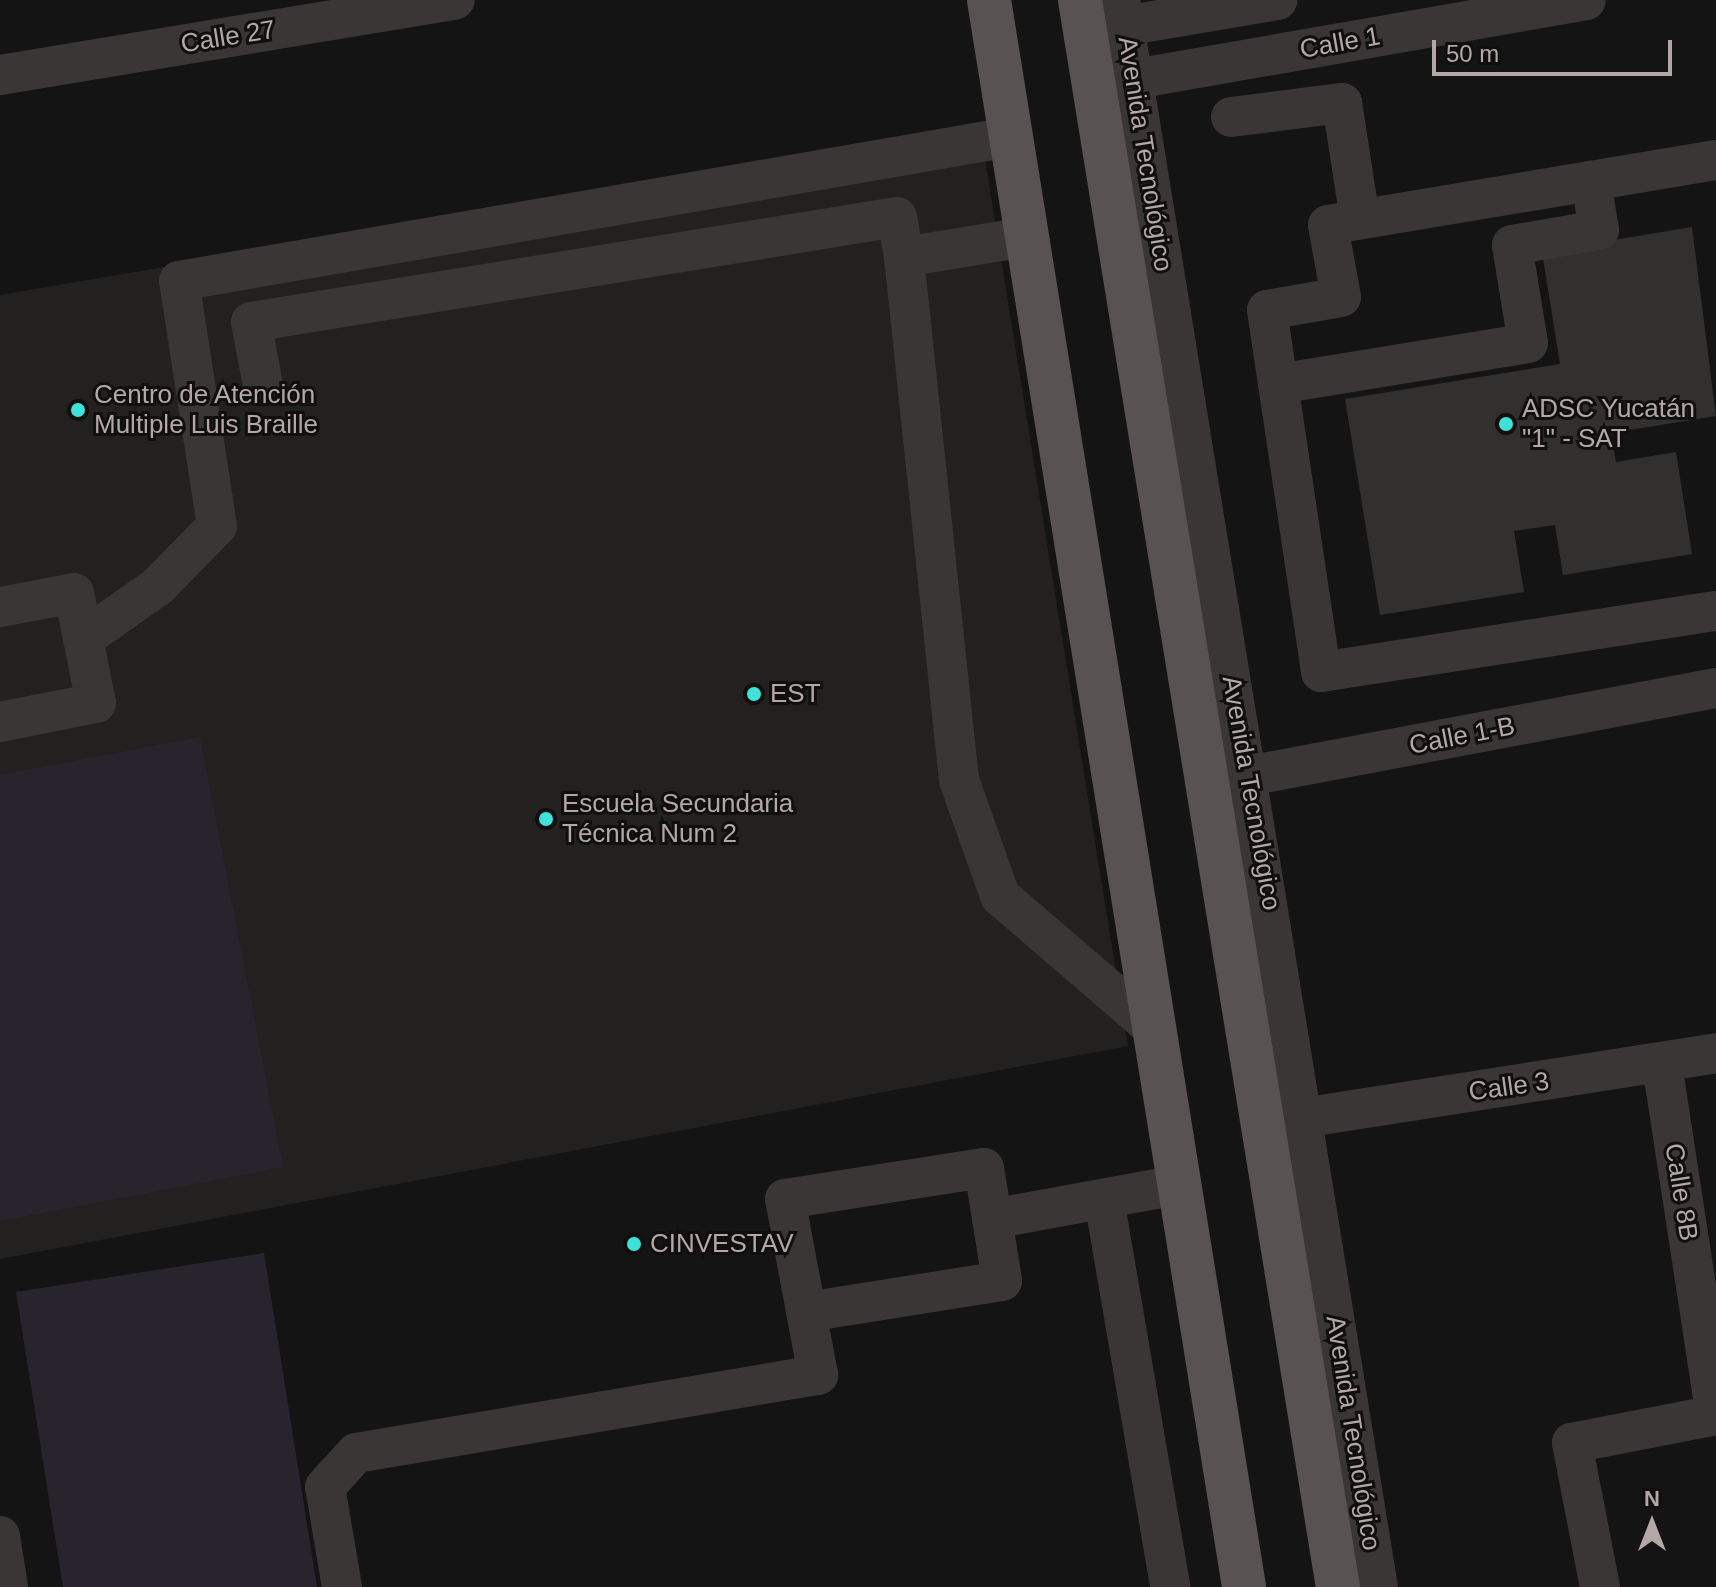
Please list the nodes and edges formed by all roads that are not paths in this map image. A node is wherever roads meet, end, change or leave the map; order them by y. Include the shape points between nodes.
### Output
1 (455, 0) edge
2 (989, 0) edge
3 (1277, 0) edge
4 (1586, 0) edge
5 (362, 8) edge
6 (1102, 14) edge
7 (0, 75) edge
8 (1114, 83) junction
9 (1231, 117) dead end
10 (1010, 137) junction
11 (1716, 160) edge
12 (1591, 181) junction
13 (1360, 219) junction
14 (1026, 237) junction
15 (904, 257) junction
16 (262, 380) dead end
17 (1278, 384) junction
18 (0, 607) edge
19 (1716, 611) edge
20 (83, 639) junction
21 (1716, 688) edge
22 (0, 722) edge
23 (1227, 780) junction
24 (1151, 1026) junction
25 (1716, 1053) edge
26 (1662, 1064) junction
27 (1302, 1118) junction
28 (1177, 1185) junction
29 (1104, 1199) junction
30 (992, 1219) junction
31 (806, 1312) junction
32 (1716, 1415) edge
33 (0, 1536) edge
34 (8, 1587) edge
35 (342, 1587) edge
36 (1170, 1587) edge
37 (1244, 1587) edge
38 (1338, 1587) edge
39 (1378, 1587) edge
40 (1600, 1587) edge

1 - 5 street, Calle 27
2 - 10 main road
3 - 6 street
4 - 8 street, Calle 1
5 - 7 street, Calle 27
6 - 8 main road, Avenida Tecnológico
8 - 23 main road, Avenida Tecnológico
9 - 13 street via 1342,103
10 - 14 main road
10 - 20 street via 179,281 217,526 158,586
11 - 12 street
12 - 13 street
12 - 17 street via 1599,230 1512,245 1528,343
13 - 17 street via 1328,225 1341,297 1267,310
14 - 15 street
14 - 24 main road
15 - 16 street via 897,217 251,322
15 - 24 street via 959,780 972,822 1000,896
17 - 19 street via 1321,672
18 - 20 street via 74,593
20 - 22 street via 96,703
21 - 23 street, Calle 1-B
23 - 27 street, Avenida Tecnológico
23 - 38 main road, Avenida Tecnológico
24 - 28 main road
25 - 26 street, Calle 3
26 - 27 street, Calle 3
26 - 32 street, Calle 8B
27 - 39 street, Avenida Tecnológico
28 - 29 street
28 - 37 main road
29 - 30 street
29 - 36 street
30 - 31 street via 1002,1281
30 - 31 street via 984,1168 785,1199
31 - 35 street via 818,1375 356,1453 325,1487
32 - 40 street via 1572,1443
33 - 34 street

